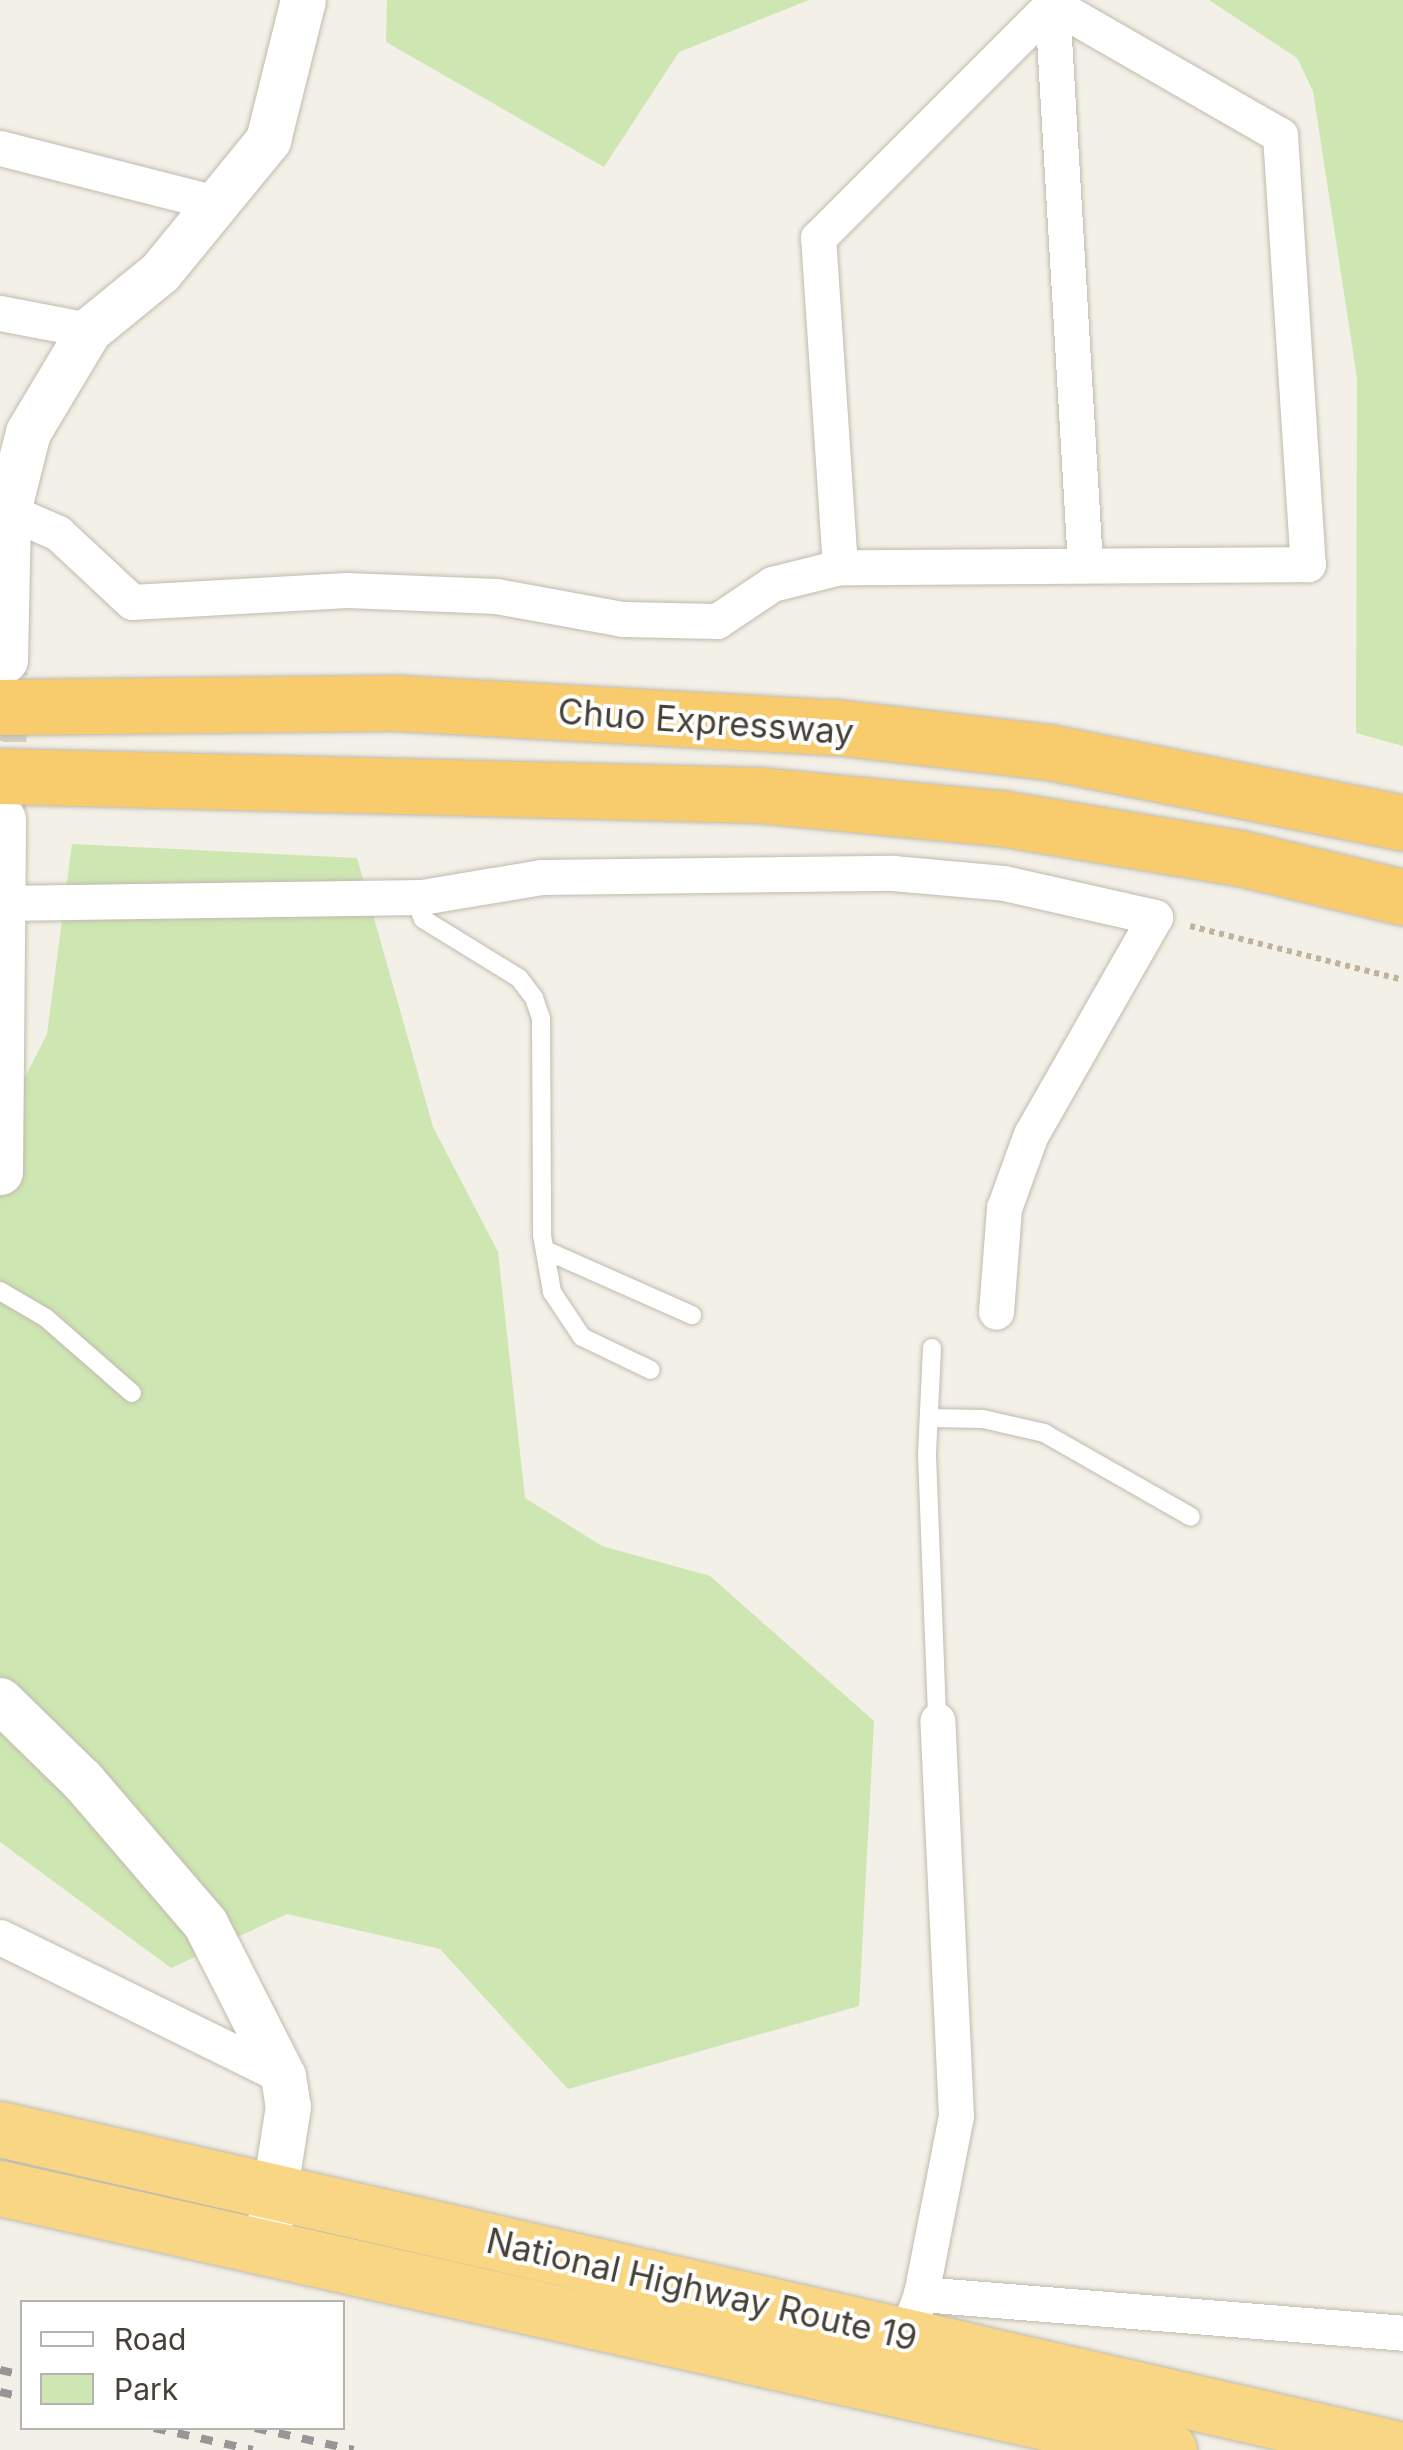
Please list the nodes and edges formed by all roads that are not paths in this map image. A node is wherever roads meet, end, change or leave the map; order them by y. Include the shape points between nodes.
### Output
1 (303, 0) edge
2 (1052, 4) junction
3 (0, 148) edge
4 (220, 204) junction
5 (0, 313) edge
6 (89, 330) junction
7 (8, 510) junction
8 (1085, 565) junction
9 (840, 567) junction
10 (3, 684) edge
11 (1403, 823) edge
12 (1, 845) edge
13 (414, 897) junction
14 (1403, 897) edge
15 (0, 1172) edge
16 (545, 1250) junction
17 (0, 1291) edge
18 (996, 1312) dead end
19 (692, 1315) dead end
20 (932, 1348) dead end
21 (651, 1370) dead end
22 (132, 1393) dead end
23 (929, 1418) junction
24 (1191, 1517) dead end
25 (0, 1700) edge
26 (938, 1720) joint
27 (0, 1937) edge
28 (283, 2076) junction
29 (0, 2128) edge
30 (0, 2188) edge
31 (276, 2189) junction
32 (266, 2248) junction
33 (913, 2315) junction
34 (1403, 2332) edge
35 (887, 2387) junction
36 (1169, 2450) edge
37 (1403, 2450) edge

1 - 4 street via 268,140
2 - 8 street
2 - 8 street via 1280,135 1308,564
2 - 9 street via 818,238
3 - 4 street
4 - 6 street via 160,272
5 - 6 street
6 - 7 street via 28,432
7 - 9 street via 58,533 132,602 346,590 496,596 622,618 717,621 772,584
7 - 10 street
8 - 9 street
10 - 11 highway, Chuo Expressway via 835,727 1049,752
12 - 13 street
12 - 14 highway, Chuo Expressway via 759,794 1000,818 1240,858
12 - 15 street
13 - 16 lane via 424,919 519,978 541,1018
13 - 18 street via 541,877 893,873 1004,883 1155,916 1030,1134 1004,1208
16 - 19 lane
16 - 21 lane via 561,1314 607,1353
17 - 22 lane via 46,1318
20 - 23 lane
23 - 24 lane via 983,1418 1044,1433
23 - 26 lane
25 - 28 street via 82,1780 205,1923
26 - 33 street via 956,2116
27 - 28 street
28 - 31 street via 288,2106
29 - 31 highway, National Highway Route 19
30 - 32 highway, National Highway Route 19
31 - 32 street
31 - 33 highway, National Highway Route 19
32 - 35 highway, National Highway Route 19
33 - 34 street
33 - 35 street
33 - 37 highway, National Highway Route 19
35 - 36 highway, National Highway Route 19

